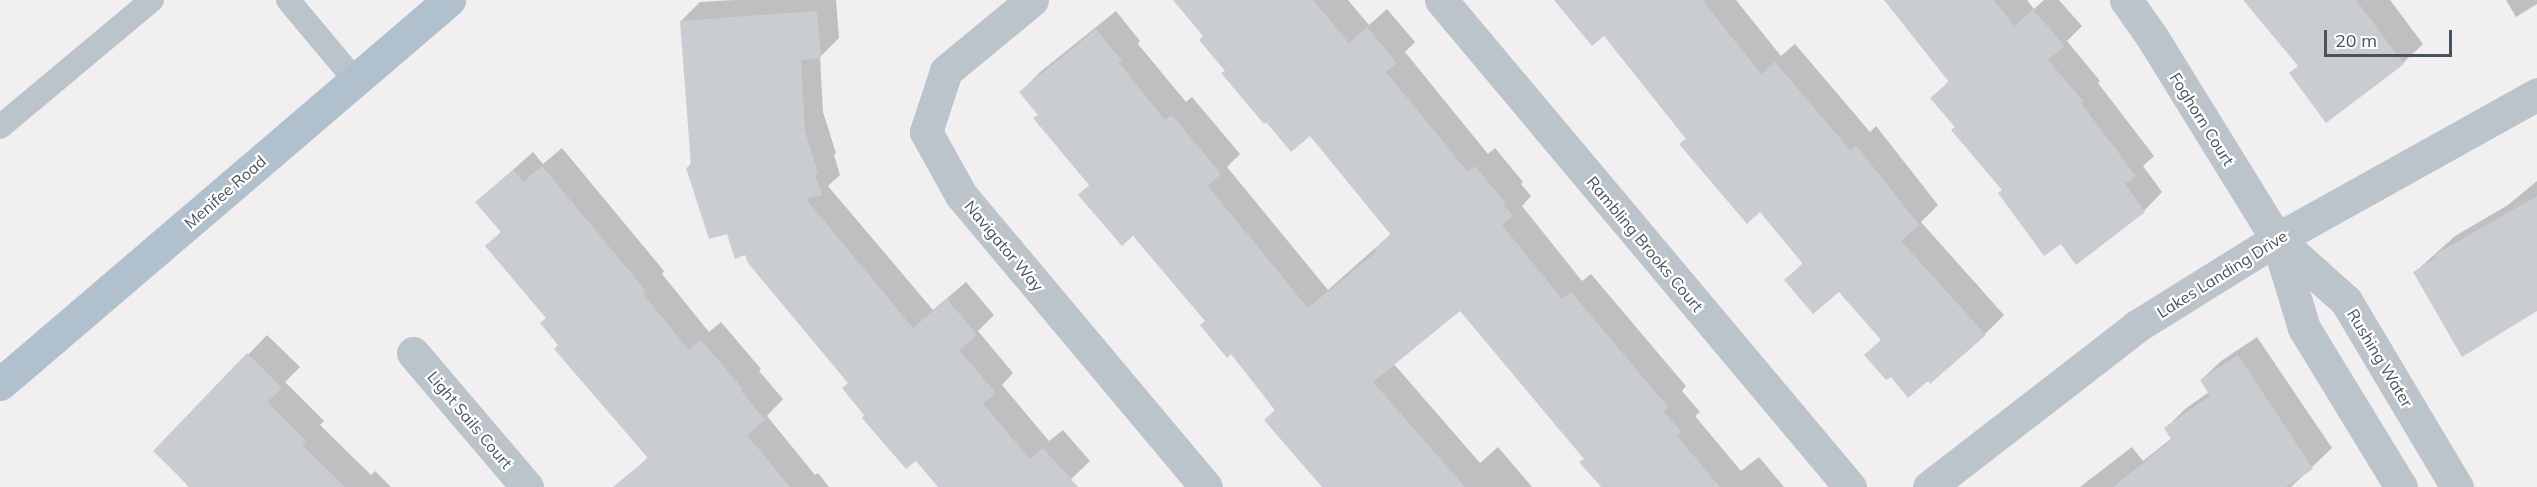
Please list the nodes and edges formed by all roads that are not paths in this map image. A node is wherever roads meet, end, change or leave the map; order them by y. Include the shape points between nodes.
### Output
1 (152, 0) edge
2 (288, 0) edge
3 (449, 0) edge
4 (1032, 0) edge
5 (1441, 0) edge
6 (2126, 0) edge
7 (355, 80) junction
8 (2537, 94) edge
9 (0, 127) edge
10 (2277, 239) junction
11 (413, 353) dead end
12 (0, 384) edge
13 (1194, 483) edge
14 (527, 487) edge
15 (1850, 487) edge
16 (1929, 487) edge
17 (2400, 487) edge
18 (2457, 487) edge

1 - 9 lane
2 - 7 lane
3 - 7 main road, Menifee Road
4 - 13 street, Navigator Way via 946,71 926,132 961,195
5 - 15 street, Rambling Brooks Court
6 - 10 street, Foghorn Court
7 - 12 main road, Menifee Road
8 - 10 street, Lakes Landing Drive
10 - 16 street, Lakes Landing Drive via 2137,326
10 - 17 street via 2304,328
10 - 18 street, Rushing Water via 2346,301
11 - 14 street, Light Sails Court

